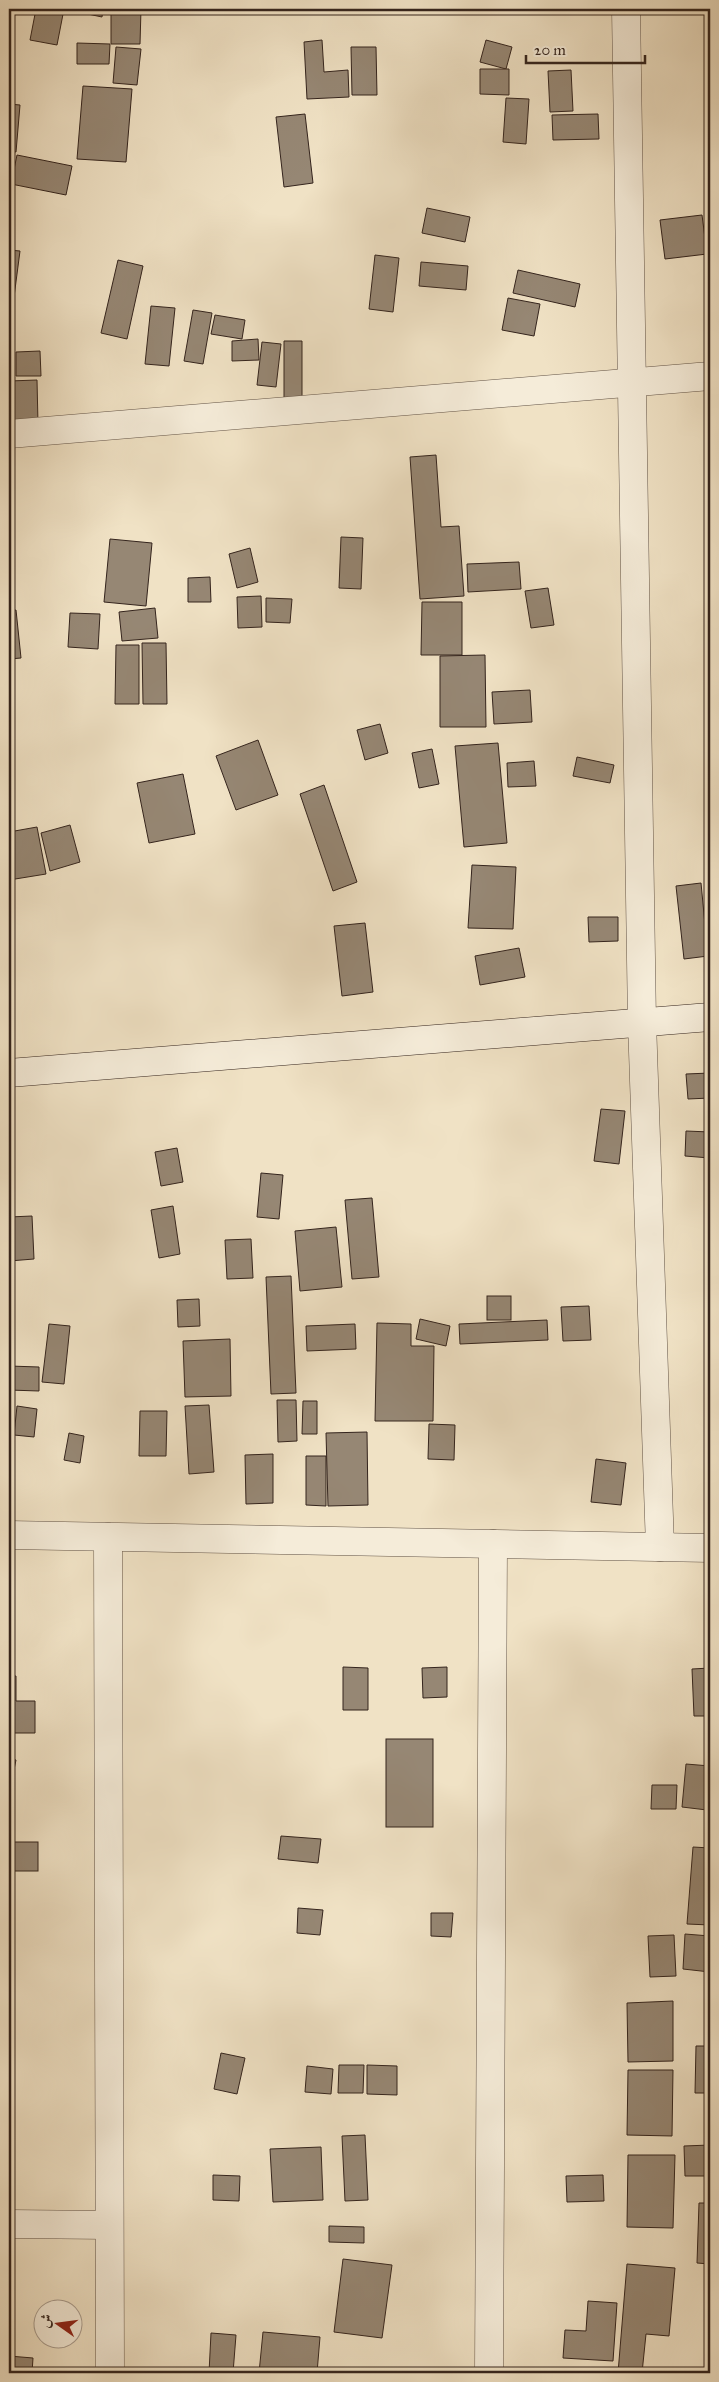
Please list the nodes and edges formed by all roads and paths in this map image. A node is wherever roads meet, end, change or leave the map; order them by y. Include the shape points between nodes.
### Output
1 (626, 9) edge
2 (710, 376) edge
3 (633, 383) junction
4 (9, 434) edge
5 (710, 1017) edge
6 (642, 1022) junction
7 (9, 1073) edge
8 (9, 1535) edge
9 (108, 1536) junction
10 (493, 1544) junction
11 (660, 1547) junction
12 (710, 1548) edge
13 (9, 2224) edge
14 (109, 2225) junction
15 (110, 2373) edge
16 (489, 2373) edge

1 - 3 street
2 - 3 street
3 - 4 street
3 - 6 street
5 - 6 street
6 - 7 street
6 - 11 street
8 - 9 street
9 - 10 street
9 - 14 street
10 - 11 street
10 - 16 street
11 - 12 street
13 - 14 street
14 - 15 street

